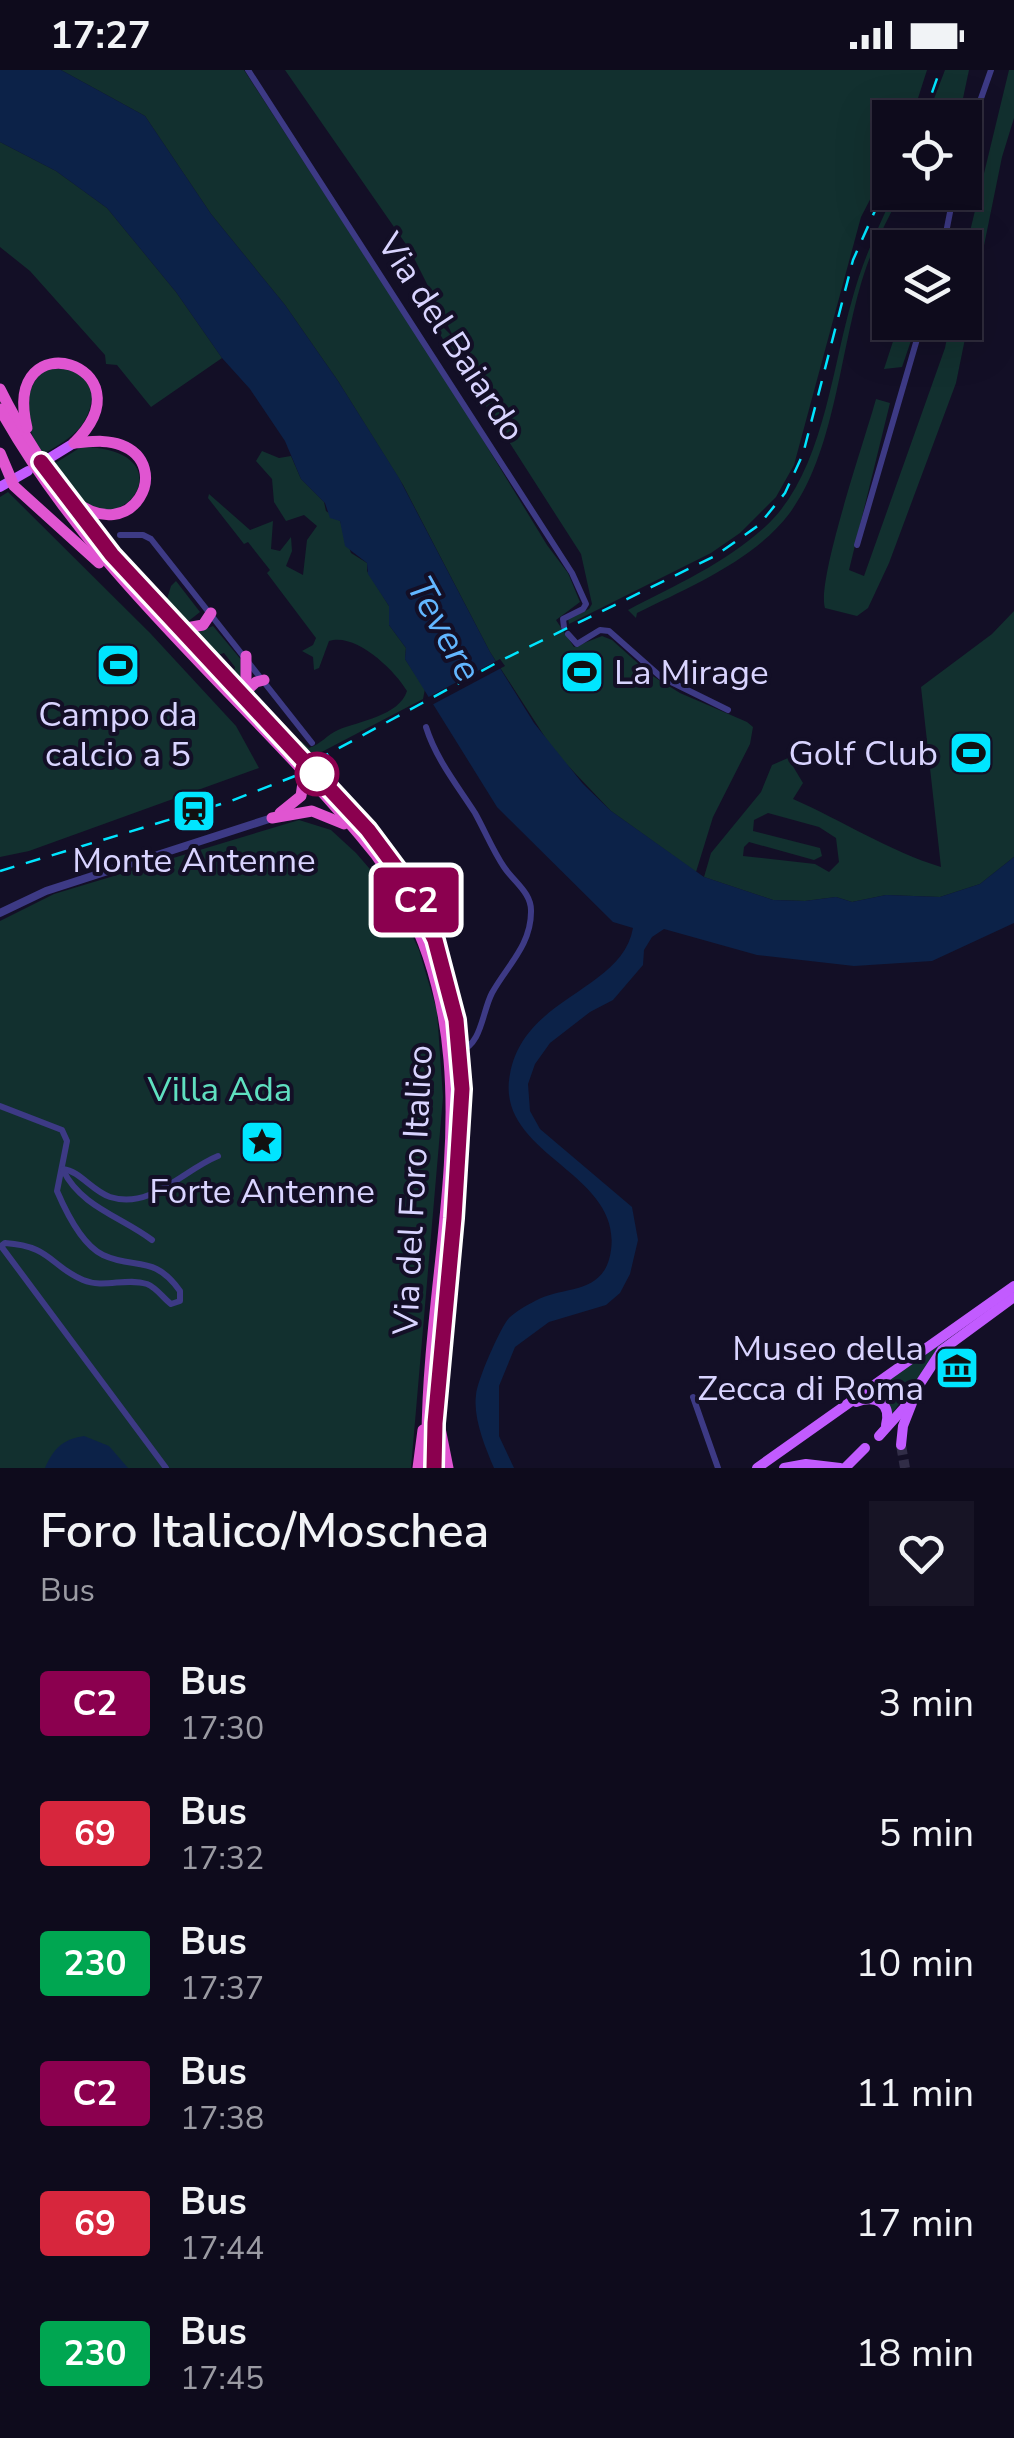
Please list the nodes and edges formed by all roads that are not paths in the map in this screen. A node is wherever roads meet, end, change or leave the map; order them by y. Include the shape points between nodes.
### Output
1 (248, 70) edge
2 (991, 70) edge
3 (980, 100) edge
4 (917, 340) edge
5 (0, 389) edge
6 (0, 409) edge
7 (74, 443) junction
8 (0, 454) edge
9 (42, 457) junction
10 (28, 471) dead end
11 (5, 484) edge
12 (56, 485) junction
13 (120, 535) dead end
14 (857, 545) dead end
15 (128, 588) junction
16 (212, 613) junction
17 (181, 629) junction
18 (246, 656) junction
19 (264, 680) junction
20 (246, 691) junction
21 (728, 710) dead end
22 (264, 718) junction
23 (426, 727) dead end
24 (312, 742) dead end
25 (304, 776) junction
26 (272, 818) junction
27 (358, 833) junction
28 (0, 913) edge
29 (460, 1051) junction
30 (0, 1106) edge
31 (218, 1156) dead end
32 (63, 1169) junction
33 (152, 1240) dead end
34 (1014, 1286) edge
35 (1014, 1297) edge
36 (916, 1391) junction
37 (693, 1397) dead end
38 (437, 1400) junction
39 (844, 1406) junction
40 (901, 1445) tunnel mouth
41 (865, 1448) dead end
42 (845, 1466) edge
43 (426, 1467) edge
44 (166, 1468) edge
45 (448, 1468) edge
46 (718, 1468) edge
47 (757, 1468) edge
48 (784, 1468) edge

1 - 21 street, Via del Baiardo via 563,558 586,602 564,618 576,644 609,632 660,677
2 - 3 street
4 - 14 street
5 - 9 highway, Via del Foro Italico
6 - 15 highway, Via del Foro Italico via 51,492
7 - 9 main road
7 - 9 highway via 94,414 95,386 78,366 46,364 29,380 23,402
7 - 12 highway via 128,448 144,469 142,496 126,512 102,515
8 - 11 highway
9 - 12 highway, Via del Foro Italico
10 - 11 main road
11 - 15 highway
12 - 17 highway, Via del Foro Italico
13 - 16 street via 150,538
15 - 25 highway, Via del Foro Italico
16 - 17 highway via 203,625
16 - 18 street
17 - 22 highway, Via del Foro Italico
18 - 19 street
18 - 20 highway
19 - 20 highway
19 - 24 street
20 - 22 highway
22 - 29 highway, Via del Foro Italico via 368,830 412,893 443,964
23 - 29 street via 432,748 532,909 526,938 489,999 474,1043
25 - 26 highway via 300,799
25 - 27 highway, Via del Foro Italico
26 - 27 highway via 318,812
26 - 28 street
27 - 43 highway, Via del Foro Italico via 419,928 449,1036 451,1124
29 - 38 highway, Via del Foro Italico via 462,1099
30 - 32 street via 62,1130
31 - 32 street via 157,1192 128,1199 96,1191
32 - 33 street via 100,1210
32 - 44 street via 58,1196 89,1244 105,1256 164,1273 180,1291 178,1303 144,1283 85,1281 26,1246 5,1243 1,1250
34 - 39 main road
35 - 36 main road via 942,1350
36 - 39 main road via 881,1433 888,1414 878,1399
36 - 40 main road
37 - 46 street
38 - 43 highway, Via del Foro Italico via 434,1450
38 - 45 highway
39 - 47 main road
41 - 42 main road
42 - 48 main road

